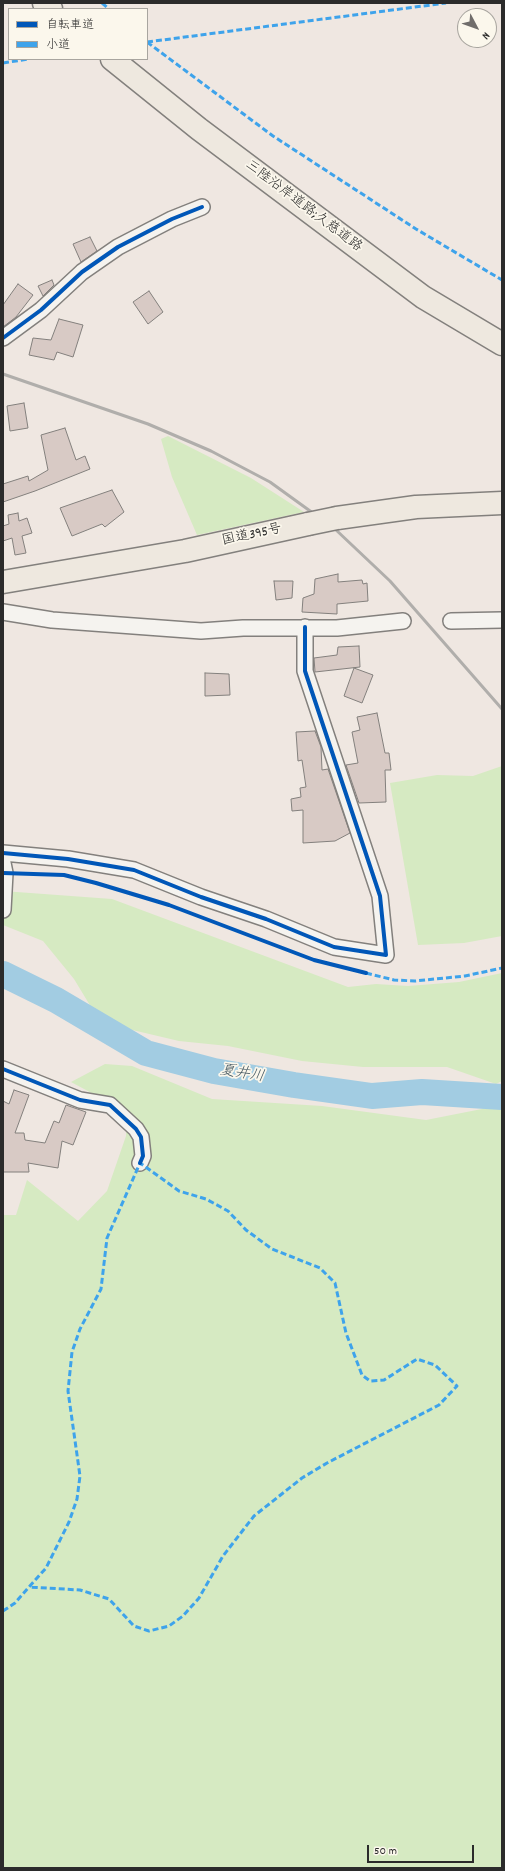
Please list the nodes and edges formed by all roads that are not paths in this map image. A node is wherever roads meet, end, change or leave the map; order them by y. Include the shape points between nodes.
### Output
1 (113, 60) edge
2 (202, 207) dead end
3 (3, 338) edge
4 (502, 344) edge
5 (502, 503) edge
6 (3, 582) edge
7 (3, 612) edge
8 (502, 620) edge
9 (403, 621) dead end
10 (451, 621) dead end
11 (305, 627) junction
12 (3, 853) edge
13 (4, 868) edge
14 (3, 910) edge
15 (3, 1069) edge
16 (140, 1163) dead end

1 - 4 highway, 三陸沿岸道路;久慈道路 via 199,129 422,297
2 - 3 street via 118,247 82,272 41,310
5 - 6 highway, 国道395号, bridge via 416,507 337,518 185,551
7 - 11 street via 52,620 201,631
8 - 10 street
9 - 11 street via 337,628
11 - 12 street via 305,671 380,896 386,955 334,947 134,870
13 - 14 street
15 - 16 street via 80,1100 110,1105 141,1137 143,1156

